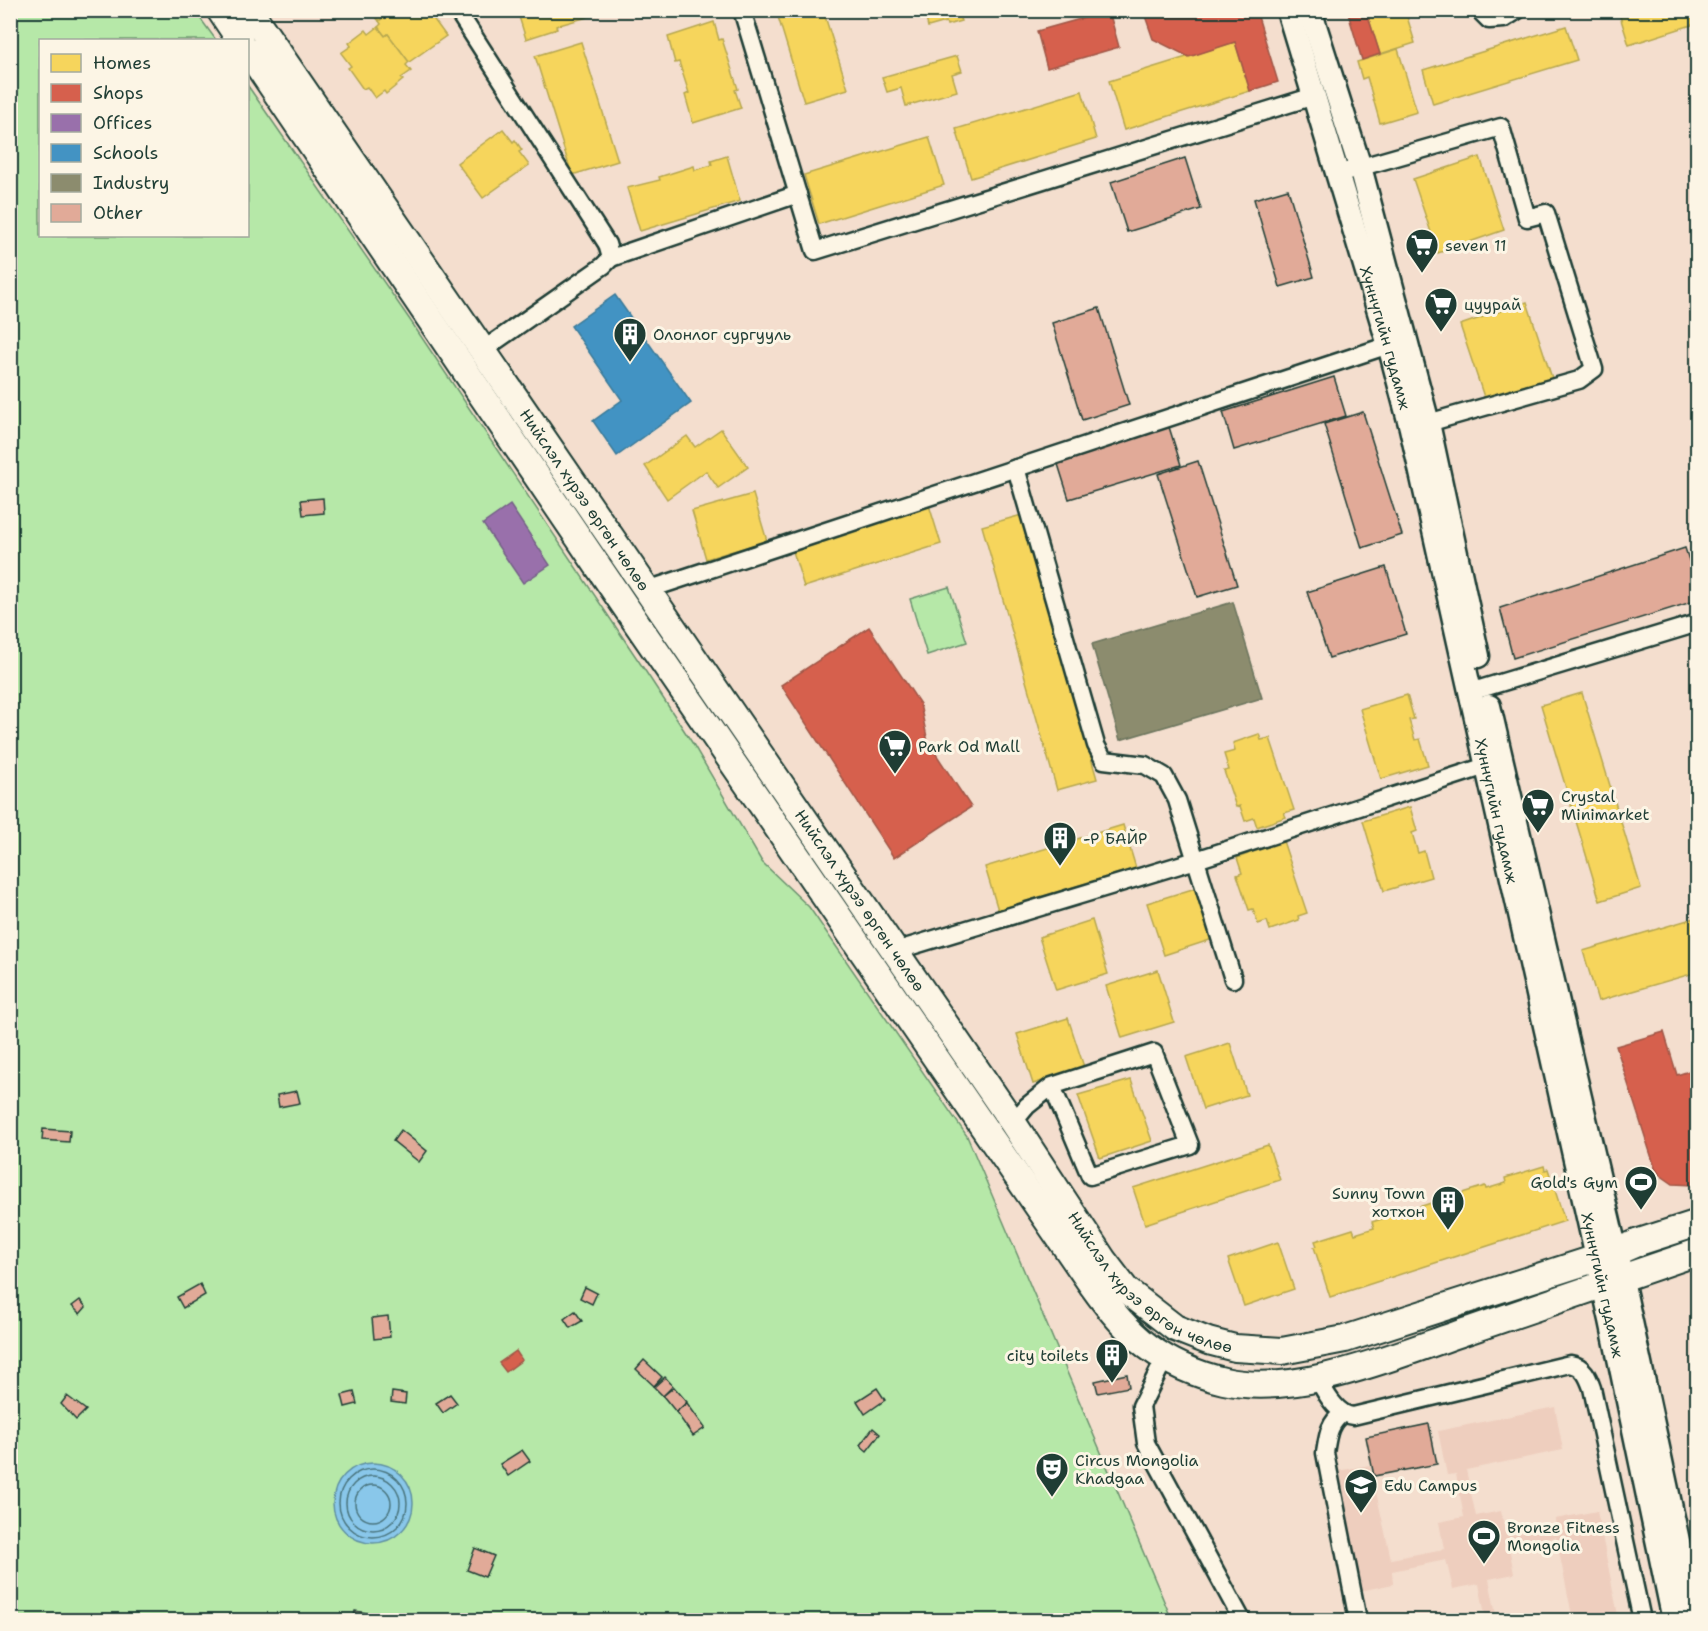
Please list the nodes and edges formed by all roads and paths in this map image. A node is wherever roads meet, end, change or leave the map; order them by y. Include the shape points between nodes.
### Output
1 (220, 10) edge
2 (249, 10) edge
3 (457, 10) edge
4 (742, 10) edge
5 (1288, 10) edge
6 (1310, 10) edge
7 (1479, 10) edge
8 (1518, 10) edge
9 (239, 39) edge
10 (249, 52) edge
11 (1314, 96) junction
12 (1360, 166) junction
13 (1337, 174) junction
14 (798, 194) junction
15 (611, 258) junction
16 (1389, 345) junction
17 (483, 350) junction
18 (503, 381) junction
19 (482, 396) junction
20 (1428, 423) junction
21 (1016, 468) junction
22 (647, 590) junction
23 (1698, 623) edge
24 (1477, 690) junction
25 (1486, 766) junction
26 (1196, 860) junction
27 (880, 930) junction
28 (859, 945) junction
29 (895, 951) junction
30 (1233, 979) dead end
31 (1052, 1086) junction
32 (1013, 1123) junction
33 (1698, 1223) edge
34 (1698, 1252) edge
35 (1606, 1255) junction
36 (1612, 1283) junction
37 (1165, 1358) junction
38 (1317, 1378) junction
39 (1343, 1413) junction
40 (1242, 1620) edge
41 (1358, 1620) edge
42 (1642, 1620) edge
43 (1674, 1620) edge
44 (1695, 1620) edge

1 - 9 main road
2 - 17 main road, Нийслэл хүрээ өргөн чөлөө
3 - 15 street via 607,244
4 - 14 street
5 - 11 main road, Хүннүгийн гудамж
6 - 12 main road, Хүннүгийн гудамж
7 - 8 street via 1489,20 1504,19
10 - 19 main road, Нийслэл хүрээ өргөн чөлөө
11 - 13 main road, Хүннүгийн гудамж
11 - 14 street via 815,251
12 - 13 street
12 - 20 main road, Хүннүгийн гудамж
12 - 20 street via 1502,127 1527,218 1546,213 1594,369 1579,380
13 - 16 main road, Хүннүгийн гудамж
14 - 15 street
15 - 17 street
16 - 21 street
16 - 24 main road, Хүннүгийн гудамж
17 - 18 main road, Нийслэл хүрээ өргөн чөлөө
18 - 19 main road
18 - 22 main road, Нийслэл хүрээ өргөн чөлөө
19 - 28 main road, Нийслэл хүрээ өргөн чөлөө
20 - 24 main road, Хүннүгийн гудамж
21 - 22 street
21 - 26 street via 1096,745 1104,760 1145,765 1164,776 1177,800
22 - 27 main road, Нийслэл хүрээ өргөн чөлөө
23 - 24 street
24 - 25 main road, Хүннүгийн гудамж
24 - 35 main road, Хүннүгийн гудамж
25 - 26 street
25 - 35 main road, Хүннүгийн гудамж
26 - 29 street
26 - 30 street
27 - 28 main road
27 - 29 main road, Нийслэл хүрээ өргөн чөлөө
28 - 37 main road, Нийслэл хүрээ өргөн чөлөө via 1114,1316 1134,1337
29 - 32 main road, Нийслэл хүрээ өргөн чөлөө
31 - 31 street via 1154,1053 1190,1145 1090,1176
31 - 32 street
32 - 35 main road, Нийслэл хүрээ өргөн чөлөө via 1126,1290 1175,1328 1235,1348 1282,1351 1345,1339
33 - 35 main road, Нийслэл хүрээ өргөн чөлөө
34 - 36 main road, Нийслэл хүрээ өргөн чөлөө
35 - 36 main road, Хүннүгийн гудамж
36 - 38 main road, Нийслэл хүрээ өргөн чөлөө
36 - 43 main road, Хүннүгийн гудамж via 1611,1320
36 - 44 main road, Хүннүгийн гудамж
37 - 38 main road, Нийслэл хүрээ өргөн чөлөө via 1225,1381 1261,1384
37 - 40 street via 1141,1406 1146,1443
38 - 39 street
39 - 41 street via 1329,1429 1325,1453
39 - 42 street via 1356,1415 1570,1364 1581,1368 1592,1388

